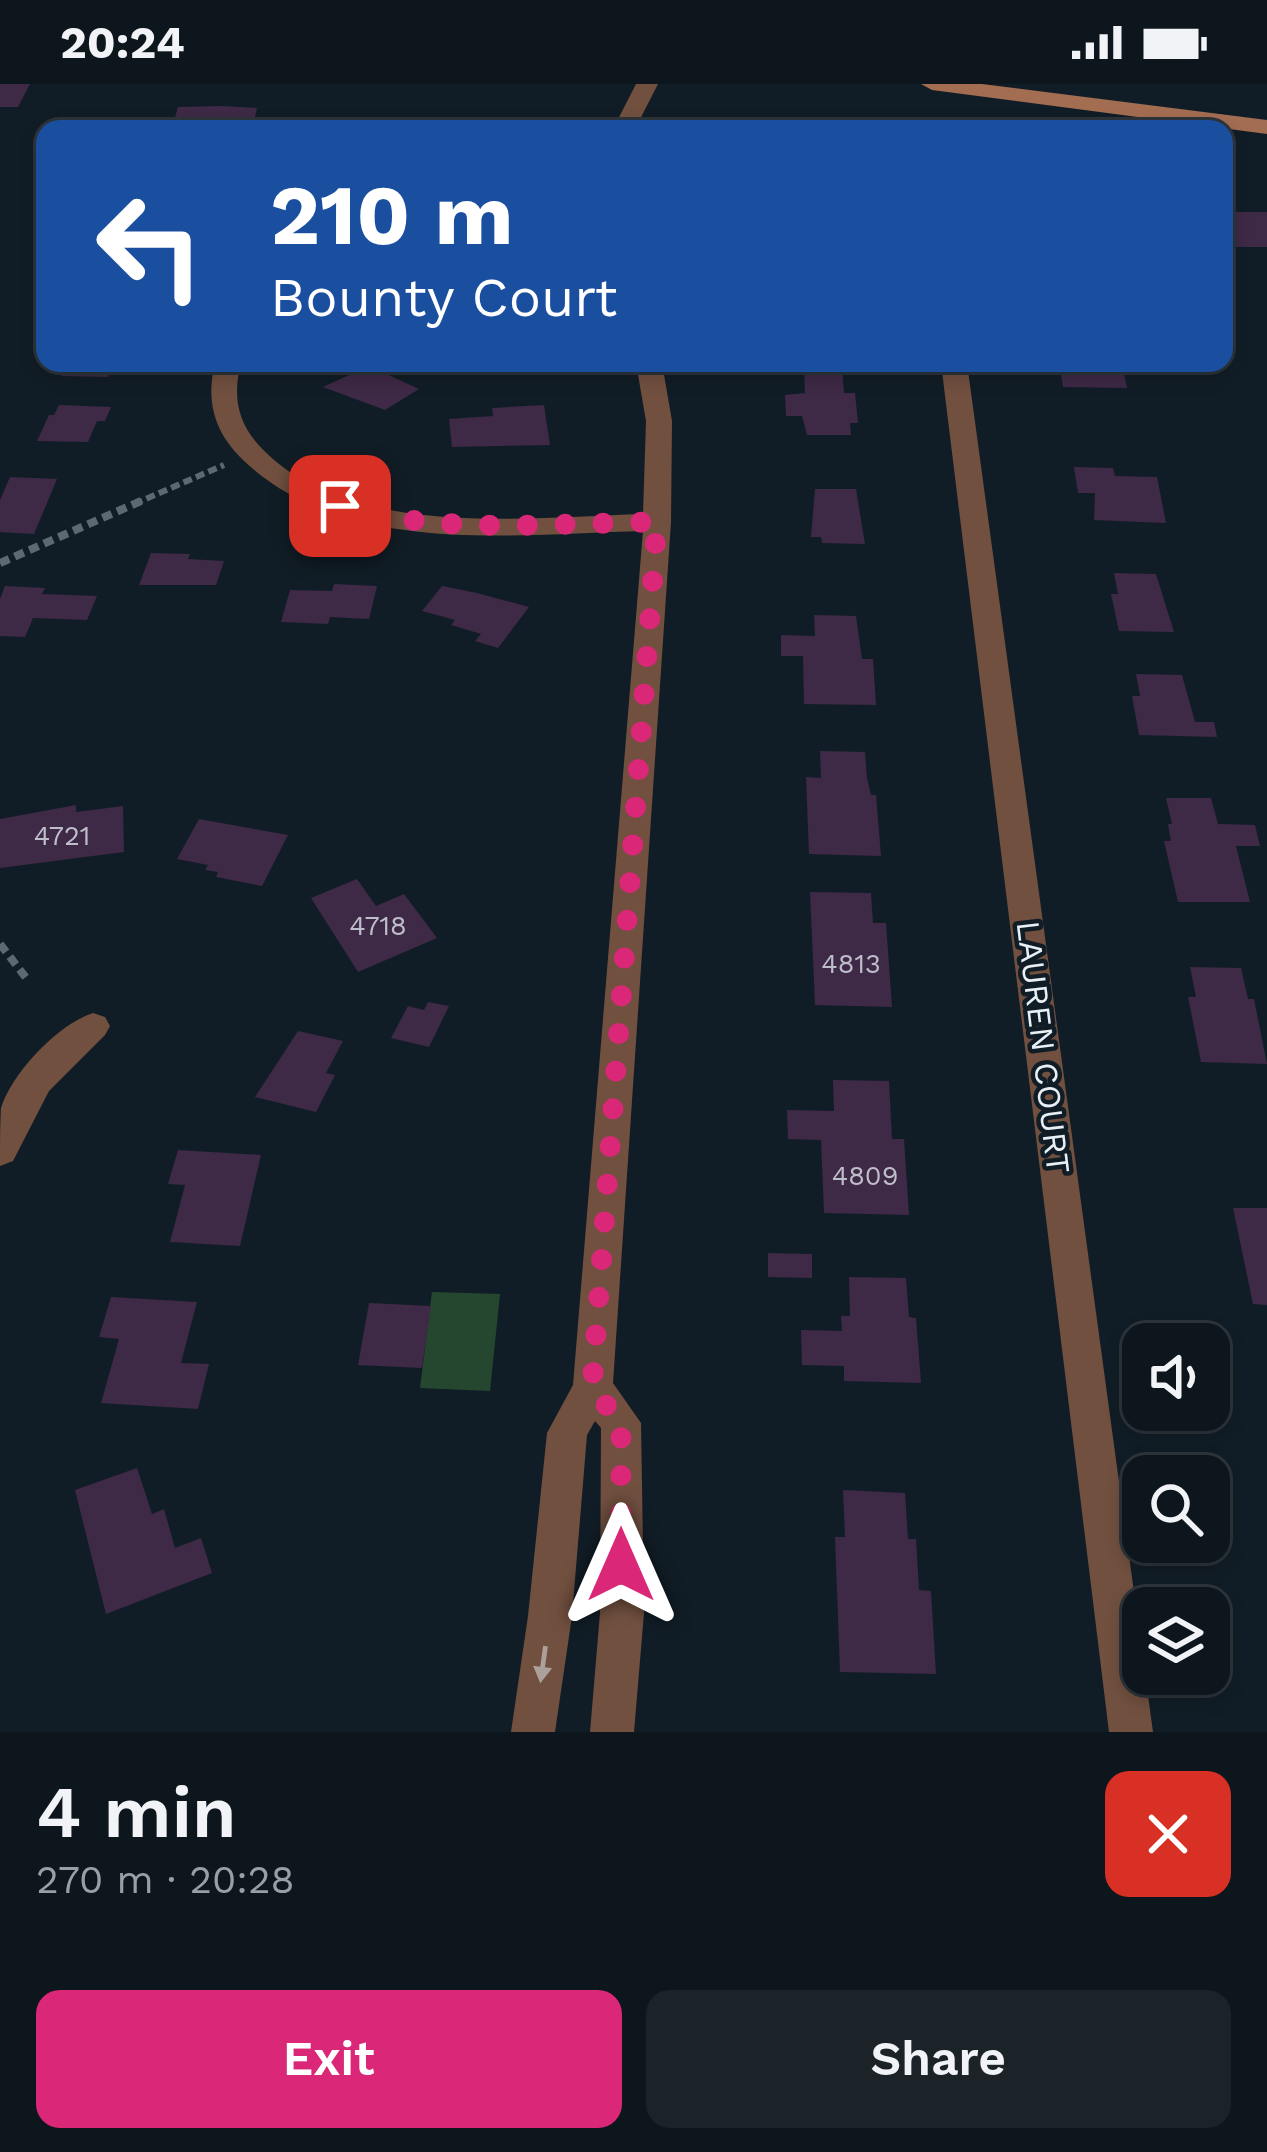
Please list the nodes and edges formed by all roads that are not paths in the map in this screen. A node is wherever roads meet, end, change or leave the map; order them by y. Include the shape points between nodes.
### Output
1 (647, 84) edge
2 (932, 84) edge
3 (629, 120) edge
4 (1212, 120) edge
5 (1233, 123) edge
6 (1267, 127) edge
7 (227, 372) edge
8 (652, 372) edge
9 (955, 372) edge
10 (657, 522) junction
11 (93, 1026) dead end
12 (0, 1150) edge
13 (592, 1388) junction
14 (533, 1732) edge
15 (612, 1732) edge
16 (1131, 1732) edge

1 - 3 street
2 - 4 main road
5 - 6 main road
7 - 10 street via 222,409 249,454 312,497 368,514 452,522
8 - 10 street
9 - 16 street, LAUREN COURT
10 - 13 street
11 - 12 street via 24,1094
13 -> 14 street via 567,1433
13 - 15 street via 621,1423 622,1613

